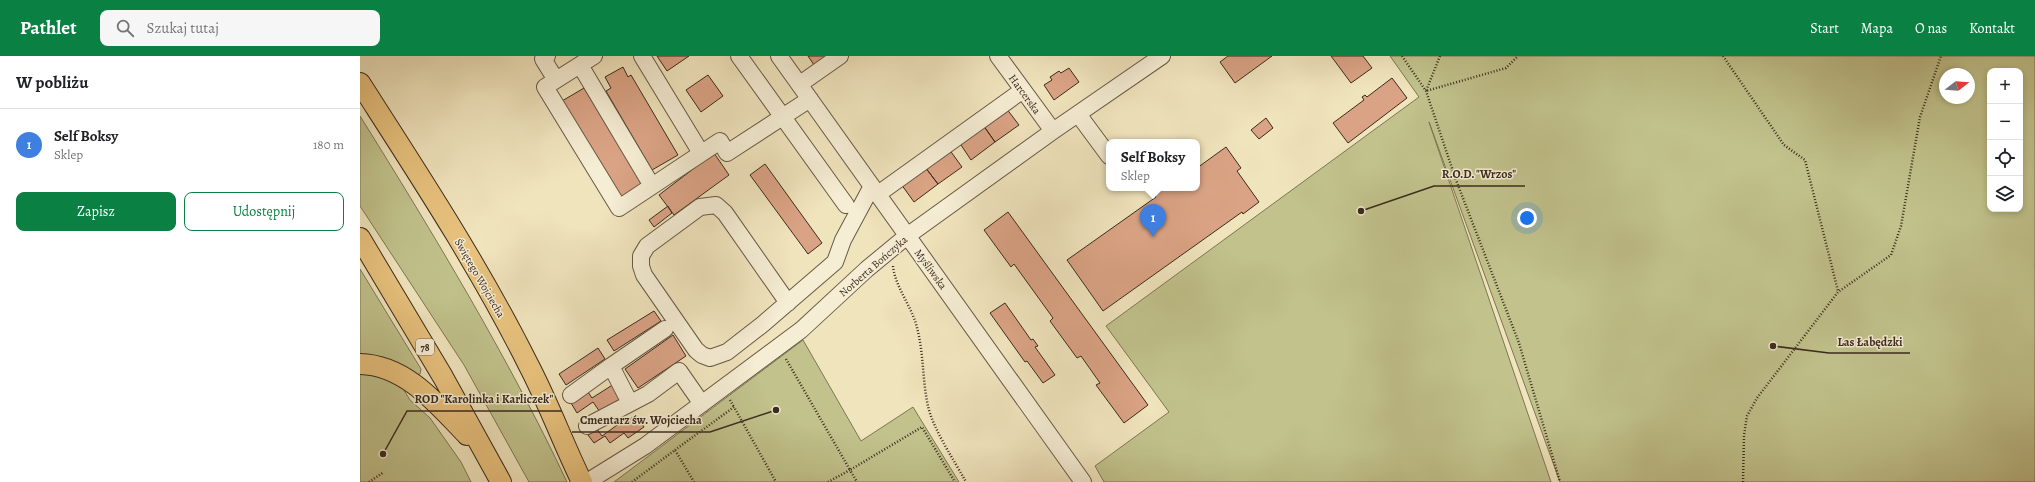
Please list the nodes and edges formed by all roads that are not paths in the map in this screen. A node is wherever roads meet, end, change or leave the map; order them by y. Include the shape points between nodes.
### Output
1 (547, 56) edge
2 (594, 56) edge
3 (642, 56) edge
4 (739, 56) edge
5 (780, 56) edge
6 (840, 56) edge
7 (998, 56) edge
8 (1162, 56) edge
9 (580, 65) junction
10 (556, 80) junction
11 (360, 83) edge
12 (800, 84) junction
13 (1023, 90) junction
14 (810, 99) junction
15 (1078, 114) junction
16 (783, 118) junction
17 (1053, 131) junction
18 (1106, 152) edge
19 (701, 153) junction
20 (652, 186) junction
21 (875, 190) junction
22 (846, 206) dead end
23 (908, 236) junction
24 (360, 238) edge
25 (788, 303) junction
26 (665, 329) dead end
27 (360, 364) edge
28 (611, 366) junction
29 (571, 395) dead end
30 (630, 403) junction
31 (702, 404) junction
32 (587, 426) dead end
33 (486, 454) junction
34 (1077, 480) edge
35 (501, 482) edge
36 (582, 482) edge
37 (587, 482) edge

1 - 10 street via 543,59
2 - 9 street
3 - 19 street
4 - 16 street
5 - 12 street, Myśliwska
6 - 12 street
7 - 13 street, Harcerska
8 - 15 street, Norberta Bończyka
9 - 10 street
9 - 20 street
10 - 20 street via 545,87 619,208
11 - 36 main road, Świętego Wojciecha via 424,181 509,327 529,364
12 - 14 street, Myśliwska
13 - 17 street, Harcerska
13 - 21 street
14 - 16 street
14 - 21 street, Myśliwska
15 - 17 street, Norberta Bończyka
15 - 18 street
16 - 19 street via 727,153 720,140
16 - 22 street
17 - 23 street, Norberta Bończyka
19 - 20 street
21 - 23 street, Myśliwska
21 - 25 street via 843,240 835,262
23 - 31 street, Norberta Bończyka via 863,272 801,330
23 - 34 street, Myśliwska
24 - 33 main road, 78
25 - 25 street via 727,352 710,358 696,350 644,275 640,266 641,256 648,246 700,207 716,204
26 - 28 street
27 - 33 main road via 394,372 425,391
28 - 29 street
28 - 30 street
30 - 31 street via 648,394 679,371
30 - 32 street
31 - 37 street, Norberta Bończyka via 626,460
33 - 35 main road, 78

